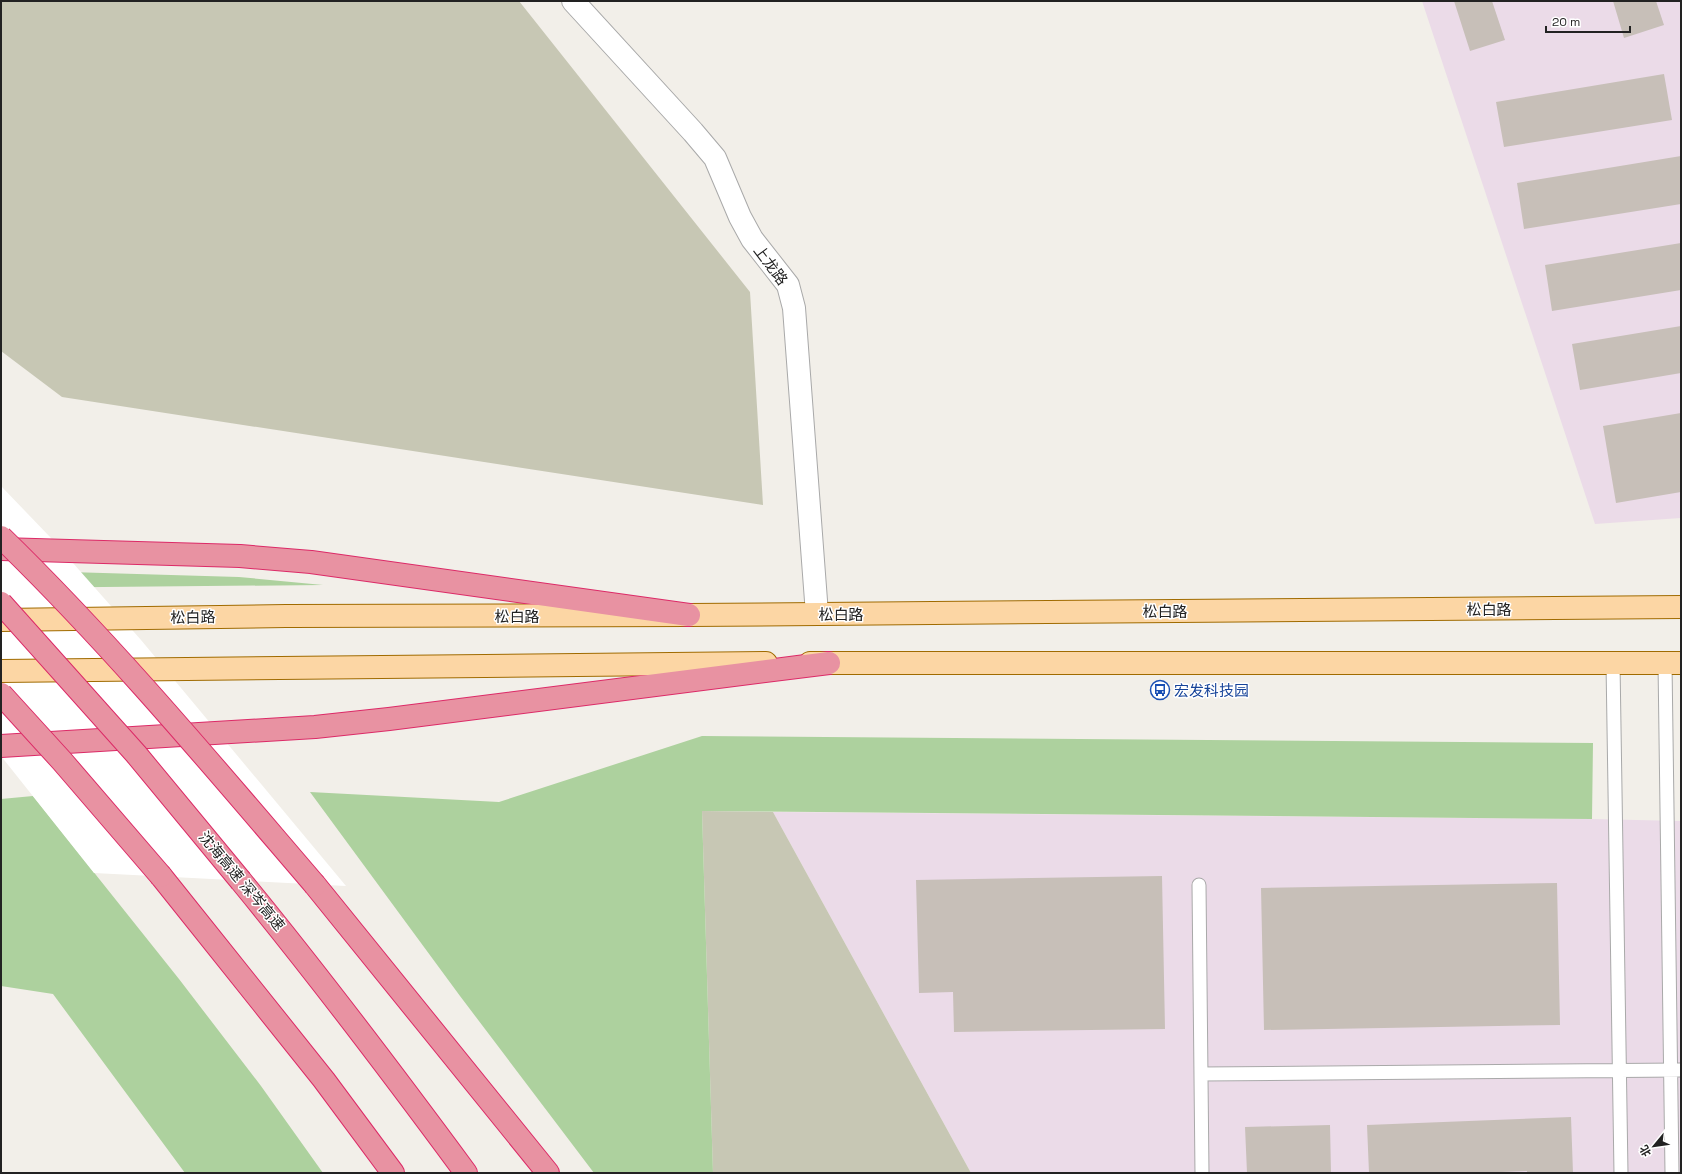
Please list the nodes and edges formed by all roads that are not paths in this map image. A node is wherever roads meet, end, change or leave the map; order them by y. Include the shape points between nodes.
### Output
1 (573, 1) edge
2 (1, 537) edge
3 (1, 549) edge
4 (1, 603) edge
5 (1681, 607) edge
6 (816, 614) junction
7 (689, 615) junction
8 (1, 620) edge
9 (829, 663) junction
10 (1613, 663) junction
11 (1673, 663) edge
12 (1, 671) edge
13 (1, 694) edge
14 (1, 746) edge
15 (1199, 885) dead end
16 (1676, 1070) edge
17 (1620, 1071) junction
18 (1201, 1074) junction
19 (324, 1080) junction
20 (375, 1173) edge
21 (393, 1173) edge
22 (466, 1173) edge
23 (548, 1173) edge
24 (1202, 1173) edge
25 (1621, 1173) edge
26 (1672, 1173) edge

1 - 6 street, 上龙路 via 715,158 752,239 788,285 794,308
2 - 23 highway, bridge via 95,632 315,885
3 - 7 highway via 240,556 311,562
4 - 22 highway, 沈海高速 深岑高速, bridge via 136,754 300,953
5 - 6 main road, 松白路
6 - 7 main road, 松白路
7 - 8 main road, 松白路
9 - 10 main road
9 - 12 main road
9 - 14 highway via 315,727
10 - 11 main road
10 - 17 lane
11 - 16 lane
13 - 19 highway, bridge via 160,876
15 - 18 lane
16 - 17 lane
16 - 26 lane
17 - 18 lane
17 - 25 lane
18 - 24 lane
19 - 20 highway
19 - 21 highway

